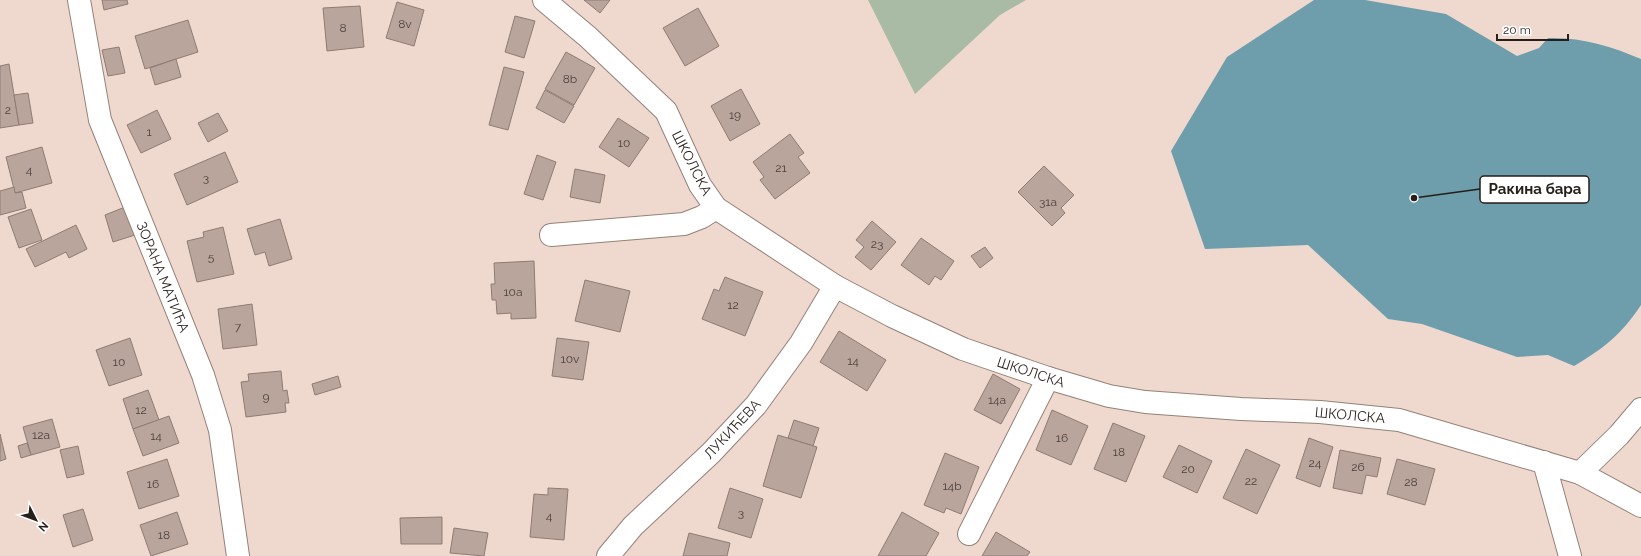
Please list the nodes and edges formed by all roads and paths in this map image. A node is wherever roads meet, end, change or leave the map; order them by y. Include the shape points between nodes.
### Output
1 (78, 0) edge
2 (544, 0) edge
3 (716, 208) junction
4 (551, 236) dead end
5 (835, 286) junction
6 (1048, 378) junction
7 (1641, 409) edge
8 (1544, 462) junction
9 (1580, 473) junction
10 (1641, 506) edge
11 (969, 534) dead end
12 (238, 556) edge
13 (608, 556) edge
14 (1570, 556) edge

1 - 12 street, ЗОРАНА МАТИЋА via 100,120 203,376 220,430
2 - 3 street, ШКОЛСКА via 588,37 666,111 700,185
3 - 4 street via 684,224
3 - 5 street, ШКОЛСКА
5 - 6 street, ШКОЛСКА via 963,349
5 - 13 street, ЛУКИЋЕВА via 801,343 756,405 711,453 633,526
6 - 8 street, ШКОЛСКА via 1109,396 1145,402 1320,412 1399,420
6 - 11 street
7 - 9 street via 1620,435
8 - 9 street, ШКОЛСКА
8 - 14 street
9 - 10 street, ШКОЛСКА

